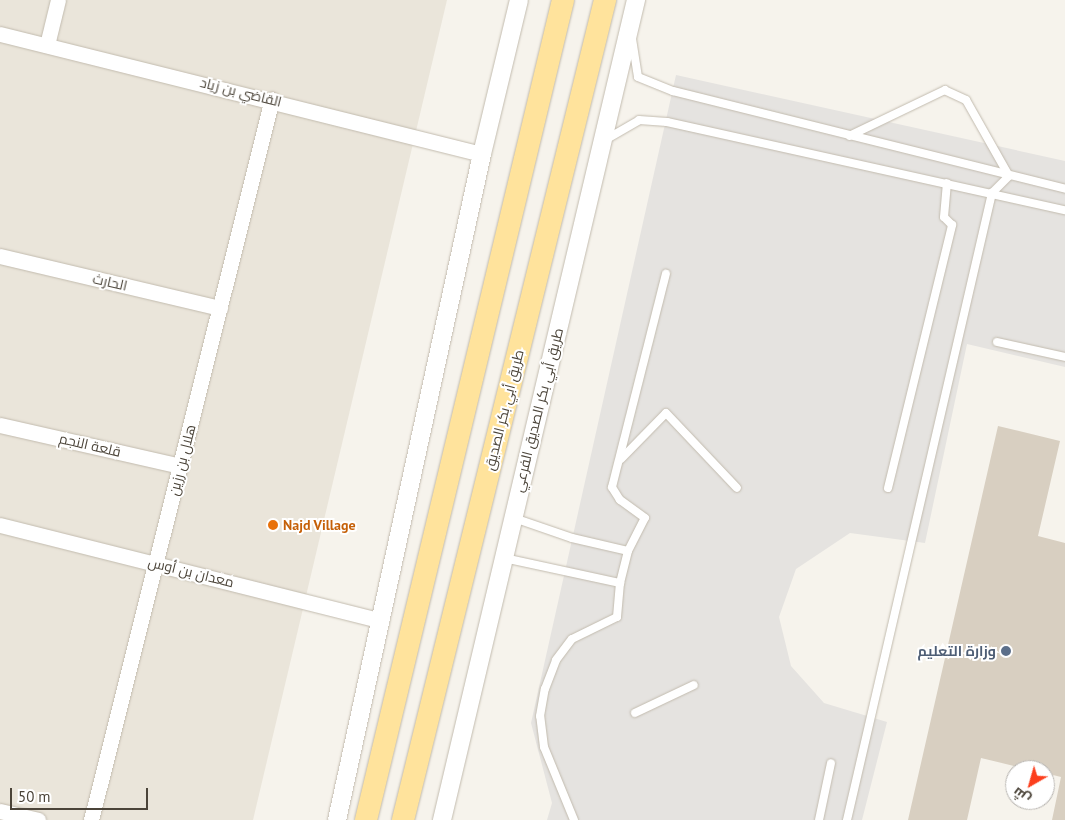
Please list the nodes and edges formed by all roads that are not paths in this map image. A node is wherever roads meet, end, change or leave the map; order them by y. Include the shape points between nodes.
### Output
1 (58, 0) edge
2 (519, 0) edge
3 (563, 0) edge
4 (605, 0) edge
5 (636, 0) edge
6 (630, 22) junction
7 (0, 34) edge
8 (47, 45) junction
9 (272, 99) junction
10 (849, 136) junction
11 (605, 140) junction
12 (482, 154) junction
13 (1009, 176) junction
14 (947, 183) junction
15 (1065, 188) edge
16 (992, 192) junction
17 (1065, 210) edge
18 (0, 256) edge
19 (666, 274) dead end
20 (220, 308) junction
21 (997, 342) dead end
22 (1065, 358) edge
23 (0, 425) edge
24 (620, 461) junction
25 (180, 466) junction
26 (737, 488) dead end
27 (888, 488) dead end
28 (512, 517) junction
29 (0, 525) edge
30 (628, 551) junction
31 (502, 558) junction
32 (156, 563) junction
33 (620, 583) junction
34 (381, 621) junction
35 (694, 685) dead end
36 (635, 713) dead end
37 (831, 763) dead end
38 (0, 811) edge
39 (38, 820) edge
40 (91, 820) edge
41 (337, 820) edge
42 (366, 820) edge
43 (403, 820) edge
44 (442, 820) edge
45 (574, 820) edge
46 (819, 820) edge
47 (847, 820) edge

1 - 8 street
2 - 12 street
3 - 42 main road
4 - 43 main road, طريق أبي بكر الصديق
5 - 6 street, طريق أبي بكر الصديق الفرعي
6 - 10 lane via 638,77 673,91
6 - 11 street, طريق أبي بكر الصديق الفرعي
7 - 8 street, القاضي بن زياد
8 - 9 street, القاضي بن زياد
9 - 12 street, القاضي بن زياد
9 - 20 street, هلال بن رزين
10 - 13 lane
10 - 13 lane via 946,90 966,100
11 - 14 lane via 639,120 667,122
11 - 28 street, طريق أبي بكر الصديق الفرعي
12 - 34 street
13 - 15 lane
13 - 16 lane
14 - 16 lane
14 - 27 lane via 944,217 952,225
16 - 17 lane
16 - 47 lane
18 - 20 street, الحارث
19 - 24 lane
20 - 25 street, هلال بن رزين
21 - 22 lane
23 - 25 street, قلعة النجم
24 - 26 lane via 666,413
24 - 30 lane via 612,487 620,500 645,518
25 - 32 street, هلال بن رزين
28 - 30 lane via 572,538
28 - 31 street, طريق أبي بكر الصديق الفرعي
29 - 32 street, معدان بن أوس
30 - 33 lane
31 - 33 lane
31 - 44 street, طريق أبي بكر الصديق الفرعي
32 - 34 street, معدان بن أوس
32 - 40 street, هلال بن رزين
33 - 45 lane via 617,617 572,639 556,660 545,689 540,716 544,747
34 - 41 street
35 - 36 lane
37 - 46 lane
38 - 39 street

